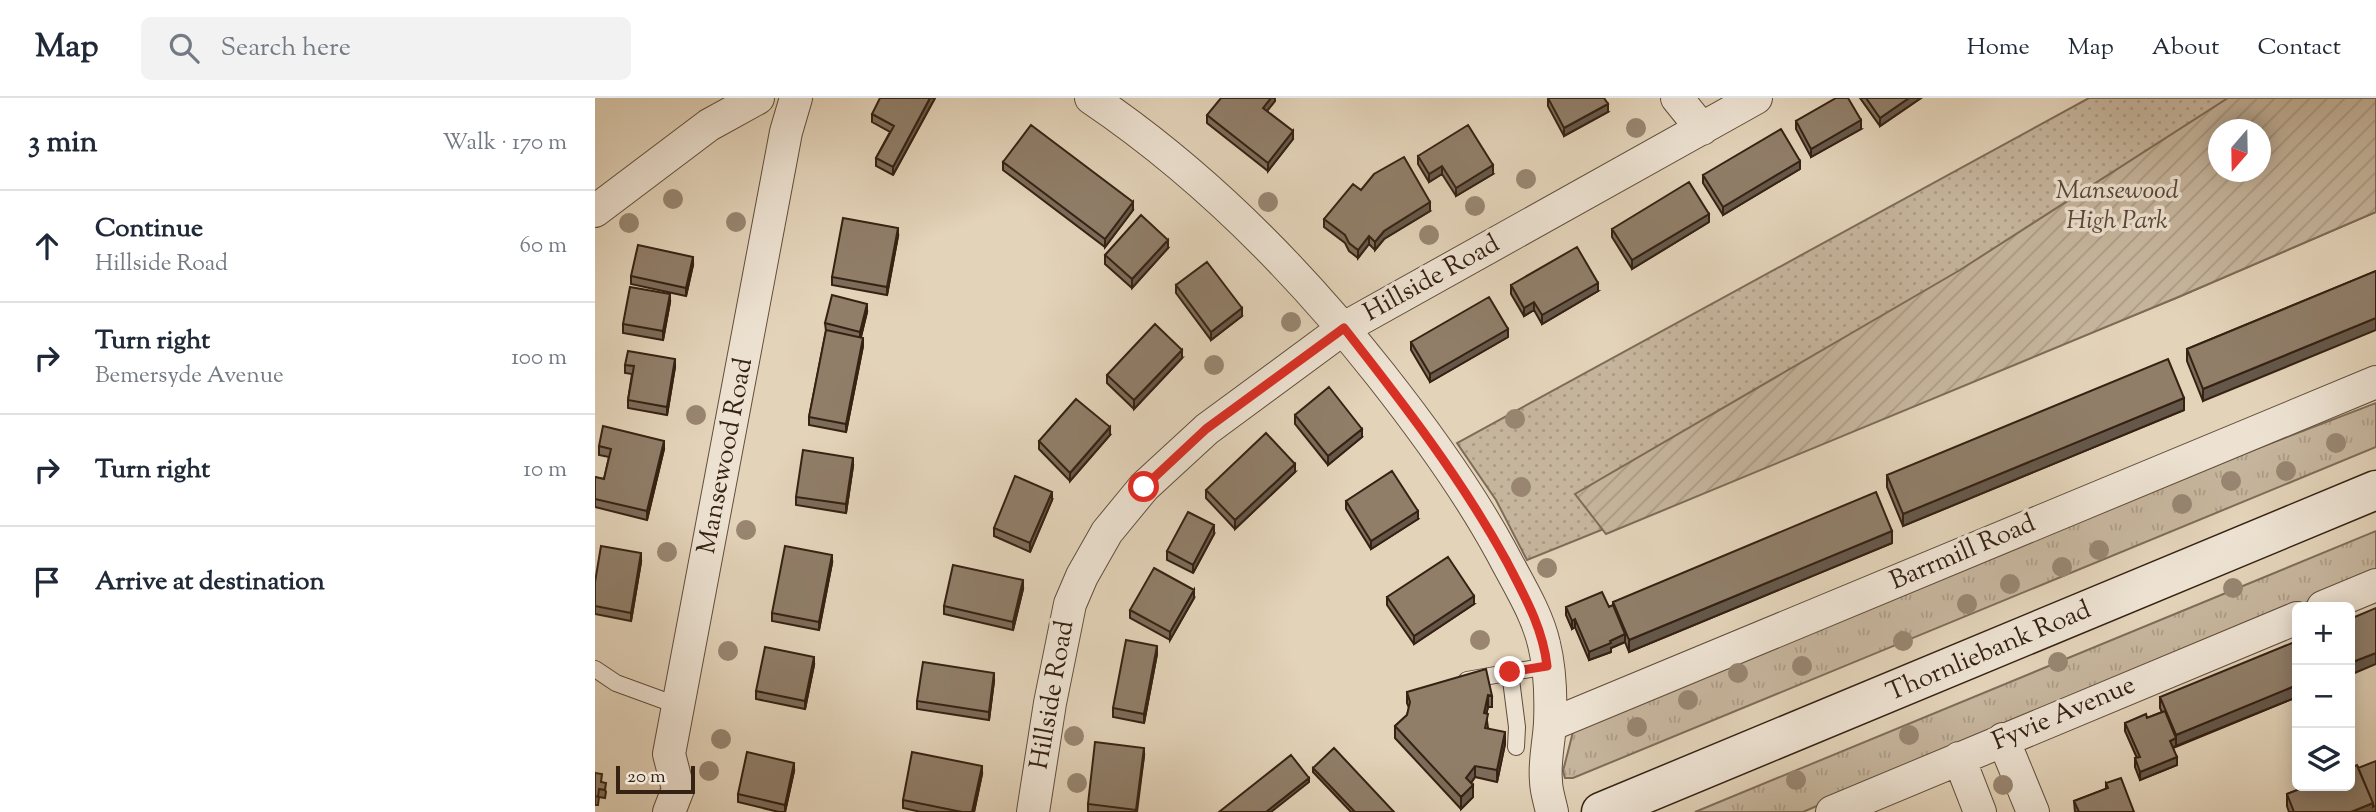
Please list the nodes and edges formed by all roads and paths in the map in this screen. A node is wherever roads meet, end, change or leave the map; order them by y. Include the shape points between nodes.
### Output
1 (758, 98) edge
2 (796, 98) edge
3 (1091, 98) edge
4 (1677, 98) edge
5 (1756, 98) edge
6 (1702, 129) junction
7 (595, 211) edge
8 (1344, 328) junction
9 (2376, 382) edge
10 (2376, 490) edge
11 (2376, 585) edge
12 (2335, 602) edge
13 (2292, 620) edge
14 (1547, 666) junction
15 (595, 669) edge
16 (1510, 672) junction
17 (1456, 682) edge
18 (679, 706) junction
19 (1550, 724) junction
20 (2003, 739) junction
21 (1516, 747) dead end
22 (1959, 758) junction
23 (669, 812) edge
24 (1033, 812) edge
25 (1552, 812) edge
26 (1601, 812) edge
27 (1832, 812) edge
28 (1980, 812) edge
29 (2033, 812) edge

1 - 7 street via 709,125
2 - 18 street, Mansewood Road
3 - 8 street via 1177,162 1237,215
4 - 6 street
5 - 6 street, Hillside Road
6 - 8 street, Hillside Road
8 - 14 street via 1418,422 1484,519 1525,596 1544,643
8 - 24 street, Hillside Road via 1206,429 1144,487 1107,532 1070,604
9 - 19 street, Barrmill Road
10 - 26 main road, Thornliebank Road
11 - 12 street
13 - 20 street, Fyvie Avenue
14 - 16 lane
14 - 19 street
15 - 18 lane
16 - 17 lane
16 - 21 lane
18 - 23 street, Mansewood Road via 669,754 678,789
19 - 25 street via 1545,782
20 - 22 street, Fyvie Avenue
20 - 29 street
22 - 27 street, Fyvie Avenue
22 - 28 street

